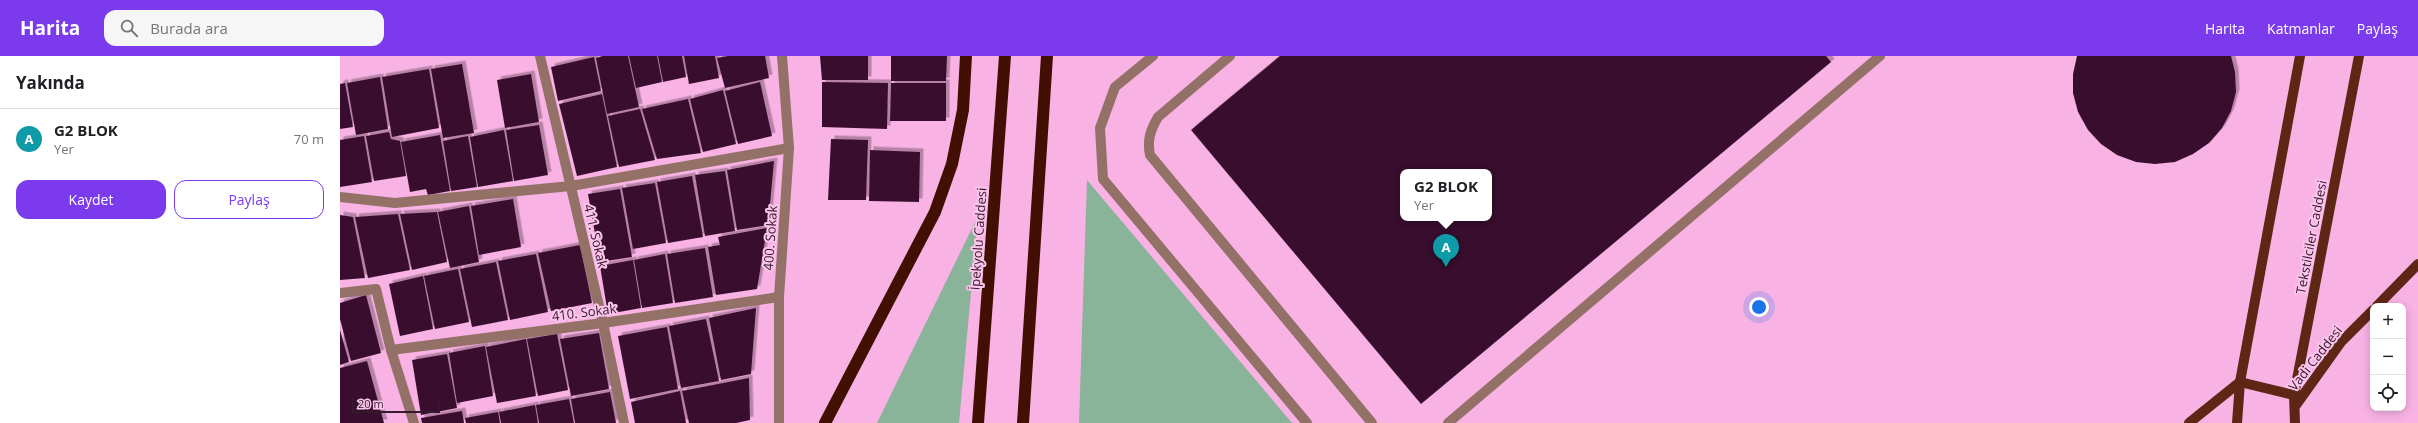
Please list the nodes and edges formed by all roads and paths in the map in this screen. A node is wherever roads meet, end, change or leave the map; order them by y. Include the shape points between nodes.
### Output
1 (540, 56) edge
2 (782, 56) edge
3 (966, 56) edge
4 (1005, 56) edge
5 (1047, 56) edge
6 (1153, 56) edge
7 (1230, 56) edge
8 (1880, 56) edge
9 (2300, 56) edge
10 (2359, 56) edge
11 (789, 148) junction
12 (571, 186) junction
13 (340, 197) edge
14 (2418, 264) edge
15 (340, 293) edge
16 (779, 297) junction
17 (2380, 303) edge
18 (2370, 313) edge
19 (603, 323) junction
20 (391, 350) junction
21 (2240, 382) junction
22 (2295, 400) junction
23 (414, 423) edge
24 (624, 423) edge
25 (779, 423) edge
26 (825, 423) edge
27 (978, 423) edge
28 (1023, 423) edge
29 (1307, 423) edge
30 (1372, 423) edge
31 (1448, 423) edge
32 (2189, 423) edge
33 (2237, 423) edge
34 (2295, 423) edge

1 - 12 street, 411. Sokak
2 - 11 street, 400. Sokak
3 - 26 highway via 963,110 952,164 935,212
4 - 27 highway, İpekyolu Caddesi
5 - 28 highway
6 - 29 street via 1115,88 1100,128 1103,179
7 - 30 street via 1158,117 1148,142 1150,156
8 - 31 street
9 - 21 main road
10 - 22 main road, Tekstilciler Caddesi
11 - 12 street
11 - 16 street, 400. Sokak
12 - 13 street via 395,203
12 - 19 street, 411. Sokak
14 - 17 main road
15 - 20 street via 376,289
16 - 19 street, 410. Sokak
16 - 25 street, 400. Sokak
18 - 22 main road, Vadi Caddesi via 2341,342
19 - 20 street, 410. Sokak
19 - 24 street, 411. Sokak
20 - 23 street
21 - 22 main road
21 - 32 main road
21 - 33 main road
22 - 34 main road, Tekstilciler Caddesi

